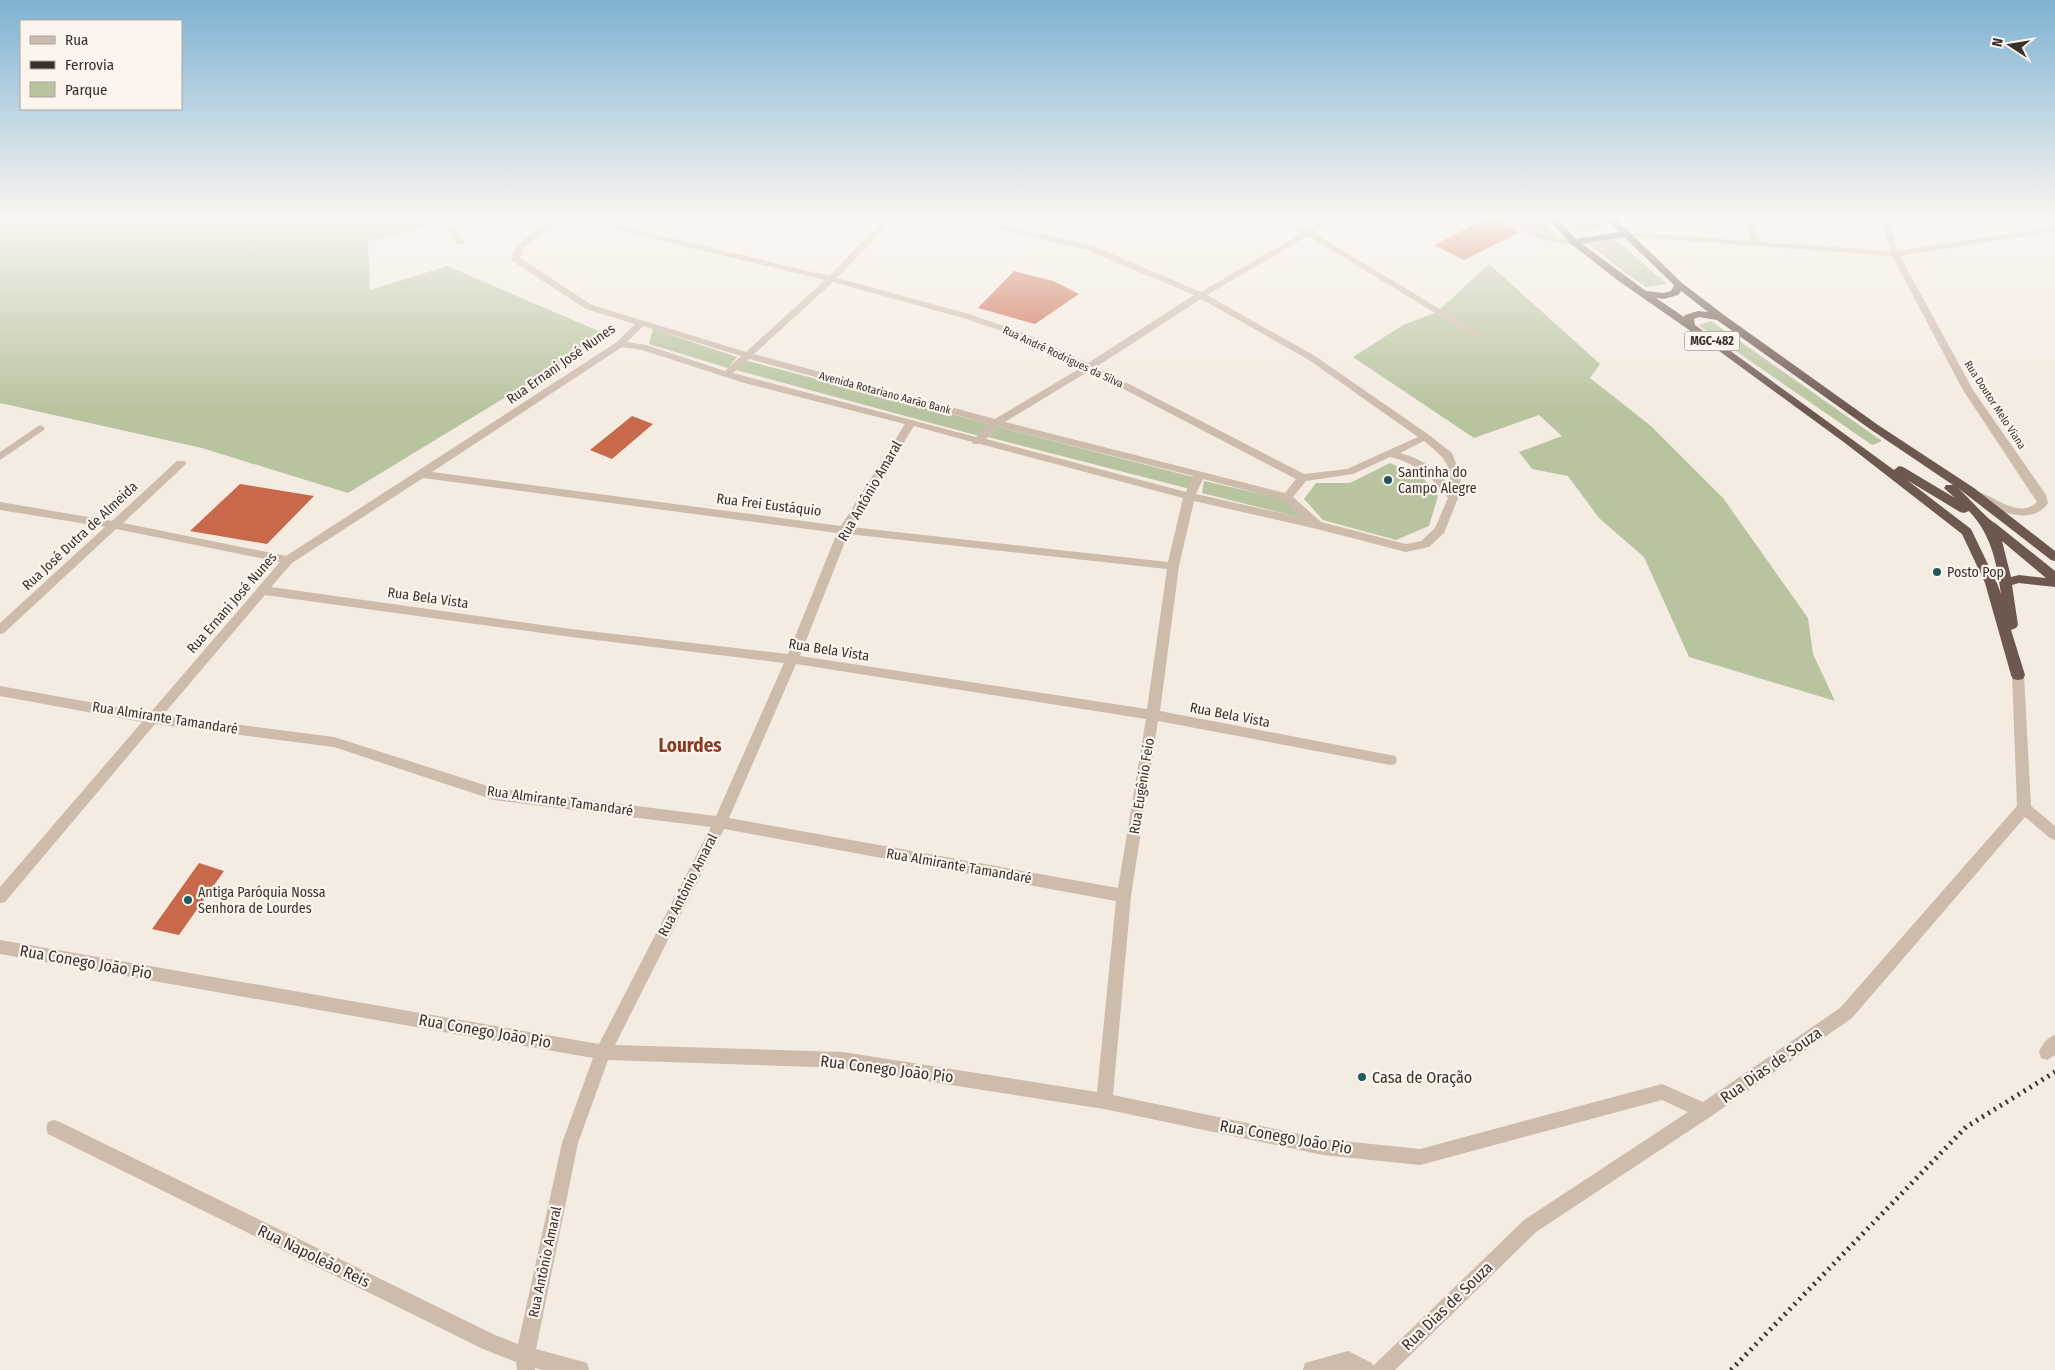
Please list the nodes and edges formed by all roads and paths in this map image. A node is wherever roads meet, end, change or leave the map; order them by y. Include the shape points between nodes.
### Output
1 (551, 282) edge
2 (828, 282) edge
3 (842, 282) edge
4 (1168, 282) edge
5 (1225, 282) edge
6 (1389, 282) edge
7 (1629, 282) edge
8 (1676, 282) edge
9 (1909, 282) edge
10 (1679, 285) junction
11 (1645, 294) junction
12 (1201, 296) junction
13 (1720, 317) junction
14 (641, 323) junction
15 (1690, 326) junction
16 (1476, 334) dead end
17 (620, 344) junction
18 (749, 356) junction
19 (1089, 367) junction
20 (727, 374) junction
21 (911, 422) junction
22 (996, 423) junction
23 (1874, 426) junction
24 (40, 428) dead end
25 (1425, 437) junction
26 (1849, 441) junction
27 (977, 442) junction
28 (1391, 454) junction
29 (0, 457) edge
30 (181, 463) dead end
31 (421, 474) junction
32 (1199, 475) junction
33 (1303, 478) junction
34 (1970, 491) junction
35 (1189, 497) junction
36 (1287, 497) junction
37 (1452, 498) junction
38 (0, 506) edge
39 (1982, 520) junction
40 (114, 525) junction
41 (1317, 525) junction
42 (844, 530) junction
43 (2055, 557) edge
44 (288, 560) junction
45 (1173, 566) junction
46 (2055, 578) edge
47 (2005, 583) junction
48 (2055, 583) edge
49 (262, 590) junction
50 (0, 630) edge
51 (792, 659) junction
52 (2018, 675) junction
53 (0, 691) edge
54 (1153, 715) junction
55 (154, 719) junction
56 (1390, 760) dead end
57 (2024, 808) junction
58 (720, 822) junction
59 (2055, 834) edge
60 (1124, 896) junction
61 (0, 897) edge
62 (0, 947) edge
63 (603, 1052) junction
64 (1104, 1101) junction
65 (1704, 1111) junction
66 (54, 1128) dead end
67 (526, 1363) edge
68 (580, 1370) edge
69 (1312, 1370) edge
70 (1364, 1370) edge
71 (1381, 1370) edge

1 - 14 street, Avenida Rotariano Aarão Bank via 589,307
2 - 18 street
3 - 19 street, Rua André Rodrigues da Silva via 1001,328
4 - 12 street
5 - 12 street
6 - 16 street
7 - 11 highway, MGC-482
8 - 10 highway, MGC-482
9 - 34 street, Rua Doutor Melo Viana via 1968,390 2043,503 2039,509 2010,511
10 - 11 highway via 1675,294
10 - 13 highway, MGC-482
11 - 15 highway, MGC-482
12 - 19 street
12 - 25 street via 1312,358
13 - 15 highway via 1698,314 1689,317
13 - 23 highway, MGC-482
14 - 17 street, Rua Ernani José Nunes
14 - 18 street, Avenida Rotariano Aarão Bank
15 - 26 highway, MGC-482
17 - 20 street, Avenida Rotariano Aarão Bank via 643,347
17 - 31 street, Rua Ernani José Nunes
18 - 20 street
18 - 22 street, Avenida Rotariano Aarão Bank
19 - 22 street
19 - 33 street, Rua André Rodrigues da Silva
20 - 21 street, Avenida Rotariano Aarão Bank
21 - 27 street, Avenida Rotariano Aarão Bank
21 - 42 street, Rua Antônio Amaral
22 - 27 street
22 - 32 street, Avenida Rotariano Aarão Bank
23 - 34 highway, MGC-482
23 - 39 highway via 1895,447 1965,500
24 - 29 street
25 - 28 street
25 - 37 street via 1448,455 1456,477
26 - 39 highway, MGC-482
26 - 52 highway via 1967,532 1991,583
27 - 35 street, Avenida Rotariano Aarão Bank
28 - 33 street via 1349,472
28 - 37 street via 1408,456 1422,465 1438,477
30 - 40 street, Rua José Dutra de Almeida
31 - 42 street, Rua Frei Eustáquio
31 - 44 street, Rua Ernani José Nunes
32 - 35 street, Rua Eugênio Feio
32 - 36 street, Avenida Rotariano Aarão Bank
33 - 36 street
34 - 43 highway, MGC-482
35 - 41 street, Avenida Rotariano Aarão Bank
35 - 45 street, Rua Eugênio Feio
36 - 41 street, Avenida Rotariano Aarão Bank
37 - 41 street, Avenida Rotariano Aarão Bank via 1440,530 1424,544 1406,548
38 - 40 street
39 - 46 highway, MGC-482
39 - 47 highway via 1994,536
40 - 44 street
40 - 50 street, Rua José Dutra de Almeida
42 - 45 street, Rua Frei Eustáquio
42 - 51 street, Rua Antônio Amaral
44 - 49 street, Rua Ernani José Nunes
45 - 54 street, Rua Eugênio Feio
47 - 48 highway via 2019,579
47 - 52 highway
49 - 51 street, Rua Bela Vista via 571,633
49 - 55 street, Rua Ernani José Nunes
51 - 54 street, Rua Bela Vista
51 - 58 street, Rua Antônio Amaral
52 - 57 street
53 - 55 street, Rua Almirante Tamandaré
54 - 56 street, Rua Bela Vista
54 - 60 street, Rua Eugênio Feio
55 - 58 street, Rua Almirante Tamandaré via 334,742 494,794
55 - 61 street, Rua Ernani José Nunes
57 - 59 street
57 - 65 street, Rua Dias de Souza via 1846,1013
58 - 60 street, Rua Almirante Tamandaré
58 - 63 street, Rua Antônio Amaral
60 - 64 street, Rua Eugênio Feio
62 - 63 street, Rua Conego João Pio
63 - 64 street, Rua Conego João Pio via 843,1060
63 - 67 street, Rua Antônio Amaral via 570,1142
64 - 65 street, Rua Conego João Pio via 1322,1147 1420,1157 1662,1092
65 - 71 street, Rua Dias de Souza via 1530,1226
66 - 67 street, Rua Napoleão Reis via 490,1342
67 - 68 street, Rua Napoleão Reis
69 - 70 street via 1348,1360

